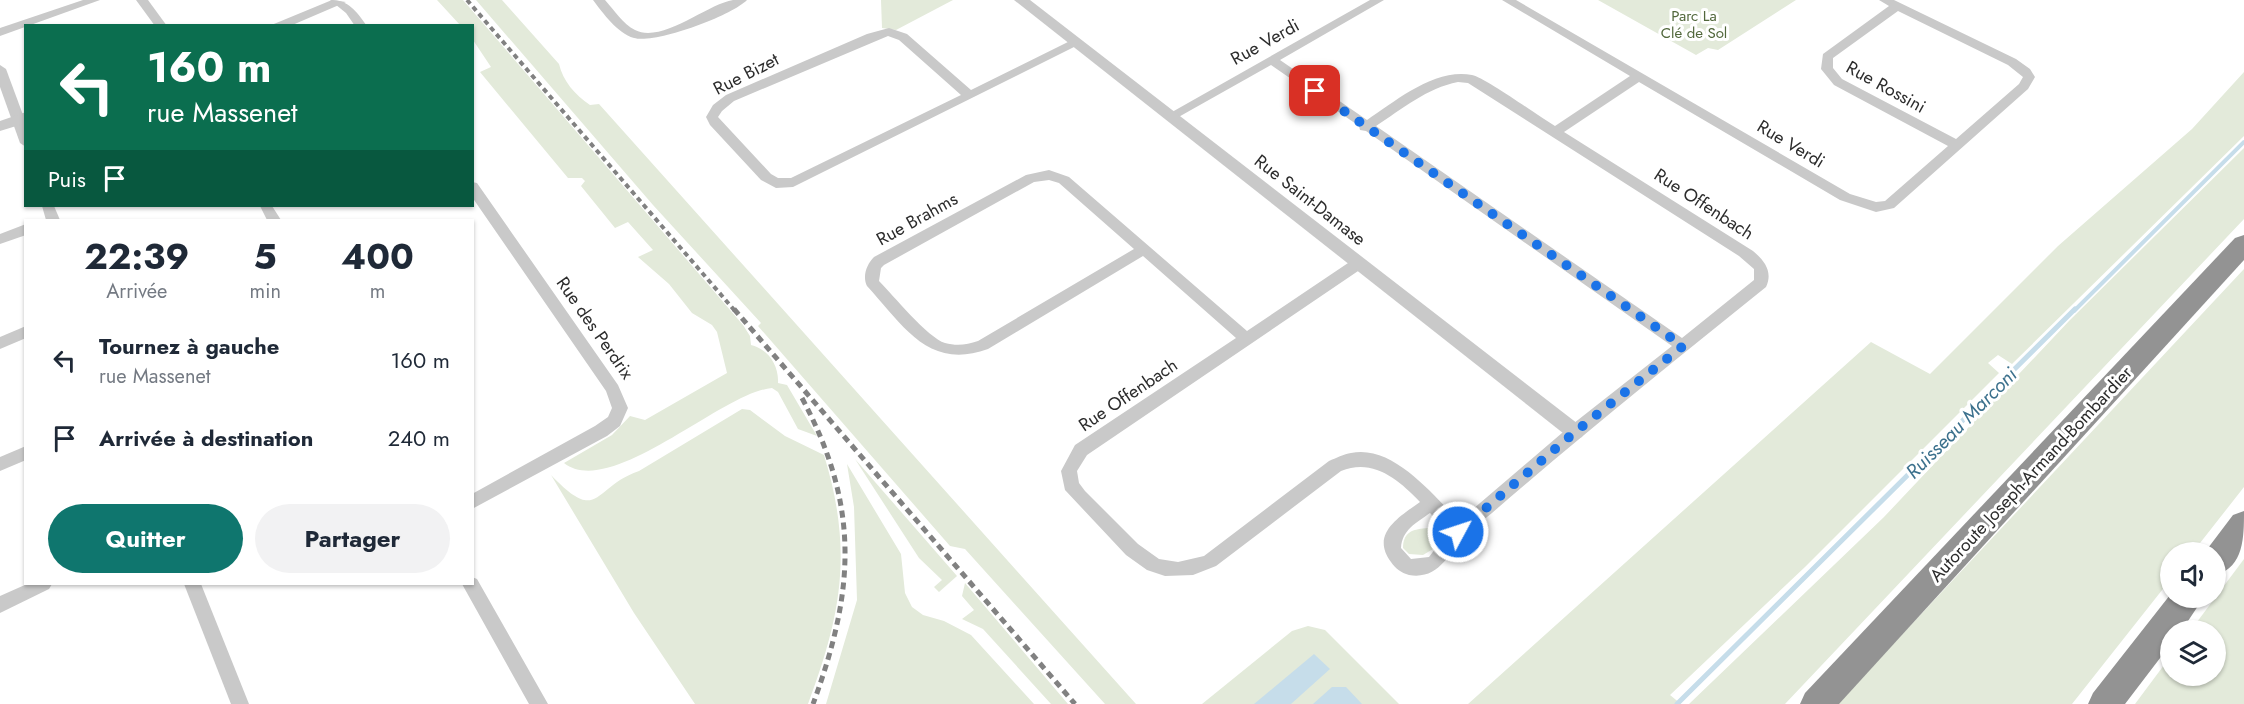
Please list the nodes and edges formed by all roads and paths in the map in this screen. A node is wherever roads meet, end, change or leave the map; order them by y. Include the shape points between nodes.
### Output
1 (94, 0) edge
2 (142, 0) edge
3 (599, 0) edge
4 (741, 0) edge
5 (1021, 0) edge
6 (1378, 0) edge
7 (1508, 0) edge
8 (337, 1) edge
9 (1891, 3) edge
10 (160, 24) edge
11 (281, 24) edge
12 (360, 24) edge
13 (0, 32) edge
14 (1076, 43) junction
15 (1271, 59) junction
16 (0, 69) edge
17 (1639, 76) junction
18 (969, 96) junction
19 (1171, 116) junction
20 (22, 118) edge
21 (0, 126) edge
22 (1365, 127) junction
23 (1555, 132) junction
24 (1955, 144) junction
25 (474, 189) edge
26 (24, 230) edge
27 (0, 239) edge
28 (2244, 244) edge
29 (1144, 249) junction
30 (1359, 263) junction
31 (24, 333) edge
32 (1247, 339) junction
33 (0, 343) edge
34 (1683, 346) junction
35 (1575, 432) junction
36 (24, 453) edge
37 (0, 464) edge
38 (474, 501) edge
39 (1430, 504) junction
40 (2244, 524) edge
41 (1458, 532) junction
42 (2226, 548) edge
43 (40, 585) edge
44 (193, 585) edge
45 (472, 585) edge
46 (0, 605) edge
47 (2179, 608) edge
48 (240, 704) edge
49 (539, 704) edge
50 (1817, 704) edge
51 (2105, 704) edge

1 - 13 street
2 - 10 street
3 - 4 street via 628,30 643,36 667,32
5 - 14 street, Rue Saint-Damase
6 - 15 street, Rue Verdi
7 - 17 street, Rue Verdi
8 - 11 street
8 - 12 street
9 - 24 street, Rue Rossini via 1827,57 1827,69 1838,82
9 - 24 street, Rue Verdi via 2026,72 2028,82
14 - 18 street, Rue Bizet
14 - 19 street, Rue Saint-Damase
15 - 19 street, Rue Verdi
15 - 22 street
16 - 20 street
17 - 23 street
17 - 24 street, Rue Verdi via 1845,197 1867,206 1889,205
18 - 18 street, Rue Bizet via 903,37 889,33 871,37 730,98 712,117 765,177 787,183
19 - 30 street, Rue Saint-Damase
20 - 21 street
22 - 23 street, Rue Offenbach via 1441,81 1457,77 1478,83
22 - 34 street
23 - 34 street, Rue Offenbach via 1744,252 1760,267 1761,283
25 - 38 street, Rue des Perdrix via 613,389 620,408 614,420 601,431
26 - 27 street
28 - 50 highway, Autoroute Joseph-Armand-Bombardier
29 - 29 street, Rue Brahms via 1064,180 1040,175 879,261 874,266 872,282 929,342 961,351 983,345
29 - 32 street, Rue Brahms
30 - 32 street, Rue Offenbach
30 - 35 street, Rue Saint-Damase
31 - 33 street
32 - 39 street, Rue Offenbach via 1081,450 1071,463 1069,478 1076,492 1140,559 1175,570 1210,561 1335,466 1352,458 1382,462
34 - 35 street, Rue Offenbach
35 - 41 street, Rue Offenbach
36 - 37 street
39 - 41 street, Rue Offenbach
39 - 41 street, Rue Offenbach via 1402,524 1392,537 1392,550 1401,562 1415,568 1429,566
40 - 42 highway
43 - 46 street
44 - 48 street
45 - 49 street
47 - 51 highway

